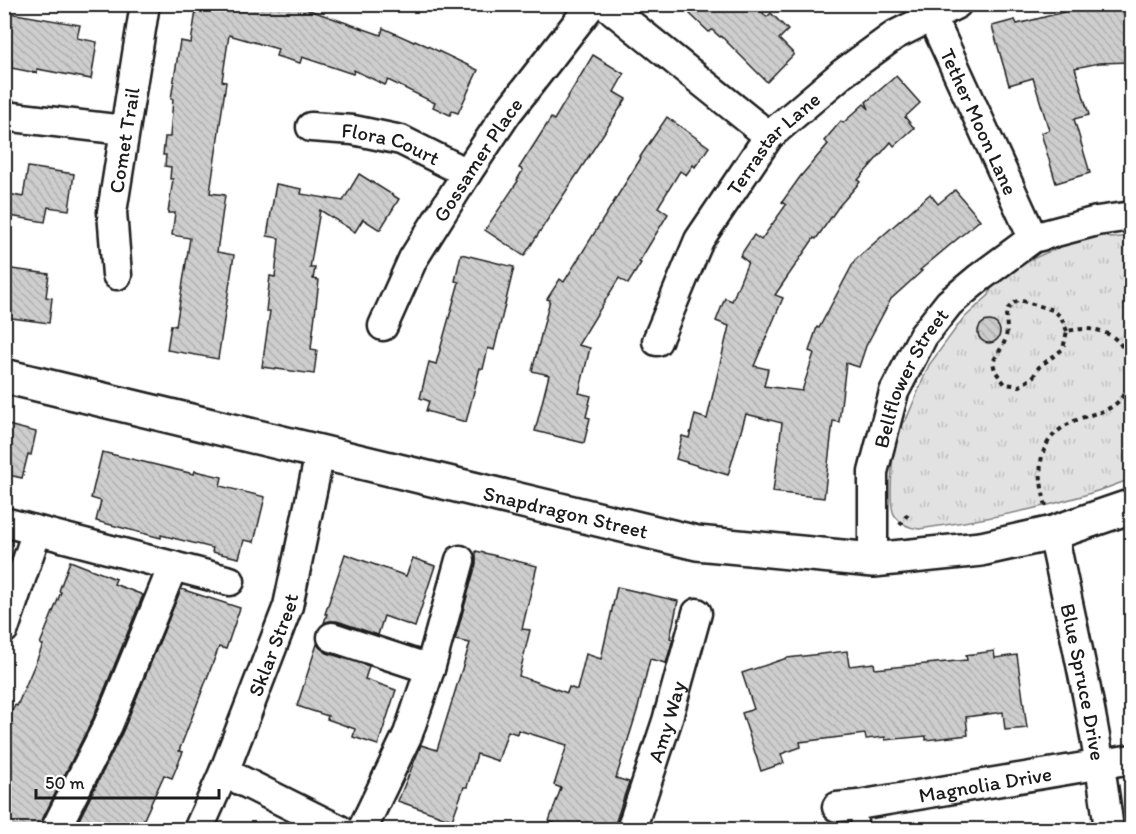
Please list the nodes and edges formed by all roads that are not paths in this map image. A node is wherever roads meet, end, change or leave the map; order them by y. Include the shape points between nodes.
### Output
1 (144, 4) edge
2 (592, 4) edge
3 (605, 4) edge
4 (938, 8) edge
5 (4, 120) edge
6 (311, 127) dead end
7 (124, 130) junction
8 (769, 136) junction
9 (467, 173) junction
10 (1131, 216) edge
11 (1033, 238) junction
12 (117, 275) dead end
13 (383, 326) dead end
14 (657, 341) dead end
15 (4, 376) edge
16 (320, 453) junction
17 (1131, 506) edge
18 (4, 522) edge
19 (37, 531) junction
20 (1053, 533) junction
21 (460, 560) dead end
22 (873, 560) junction
23 (173, 566) junction
24 (230, 580) dead end
25 (697, 613) dead end
26 (4, 629) edge
27 (332, 637) dead end
28 (430, 669) junction
29 (1131, 759) edge
30 (1101, 764) junction
31 (224, 772) junction
32 (852, 814) edge
33 (55, 830) edge
34 (198, 830) edge
35 (340, 830) edge
36 (362, 830) edge
37 (631, 830) edge
38 (1109, 830) edge

1 - 7 street, Comet Trail
2 - 9 street, Gossamer Place via 507,113
3 - 8 street
4 - 8 street, Terrastar Lane via 843,73
4 - 11 street, Tether Moon Lane
5 - 7 street via 13,117
6 - 9 street, Flora Court via 353,130 401,140
7 - 12 street, Comet Trail via 112,212
8 - 14 street, Terrastar Lane via 699,240
9 - 13 street, Gossamer Place via 413,259
10 - 11 street
11 - 22 street, Bellflower Street via 949,303 923,336 894,392 873,472
15 - 16 street, Snapdragon Street
16 - 22 street, Snapdragon Street via 697,543
16 - 31 street, Sklar Street via 288,606
17 - 20 street, Snapdragon Street
18 - 19 street
19 - 23 street
19 - 26 street
20 - 22 street, Snapdragon Street via 981,549
20 - 30 street, Blue Spruce Drive
21 - 28 street
23 - 24 street
23 - 33 street via 108,725
25 - 37 street, Amy Way
27 - 28 street
28 - 36 street via 408,734
29 - 30 street, Magnolia Drive
30 - 32 street, Magnolia Drive
30 - 38 street, Blue Spruce Drive
31 - 34 street, Sklar Street
31 - 35 street

